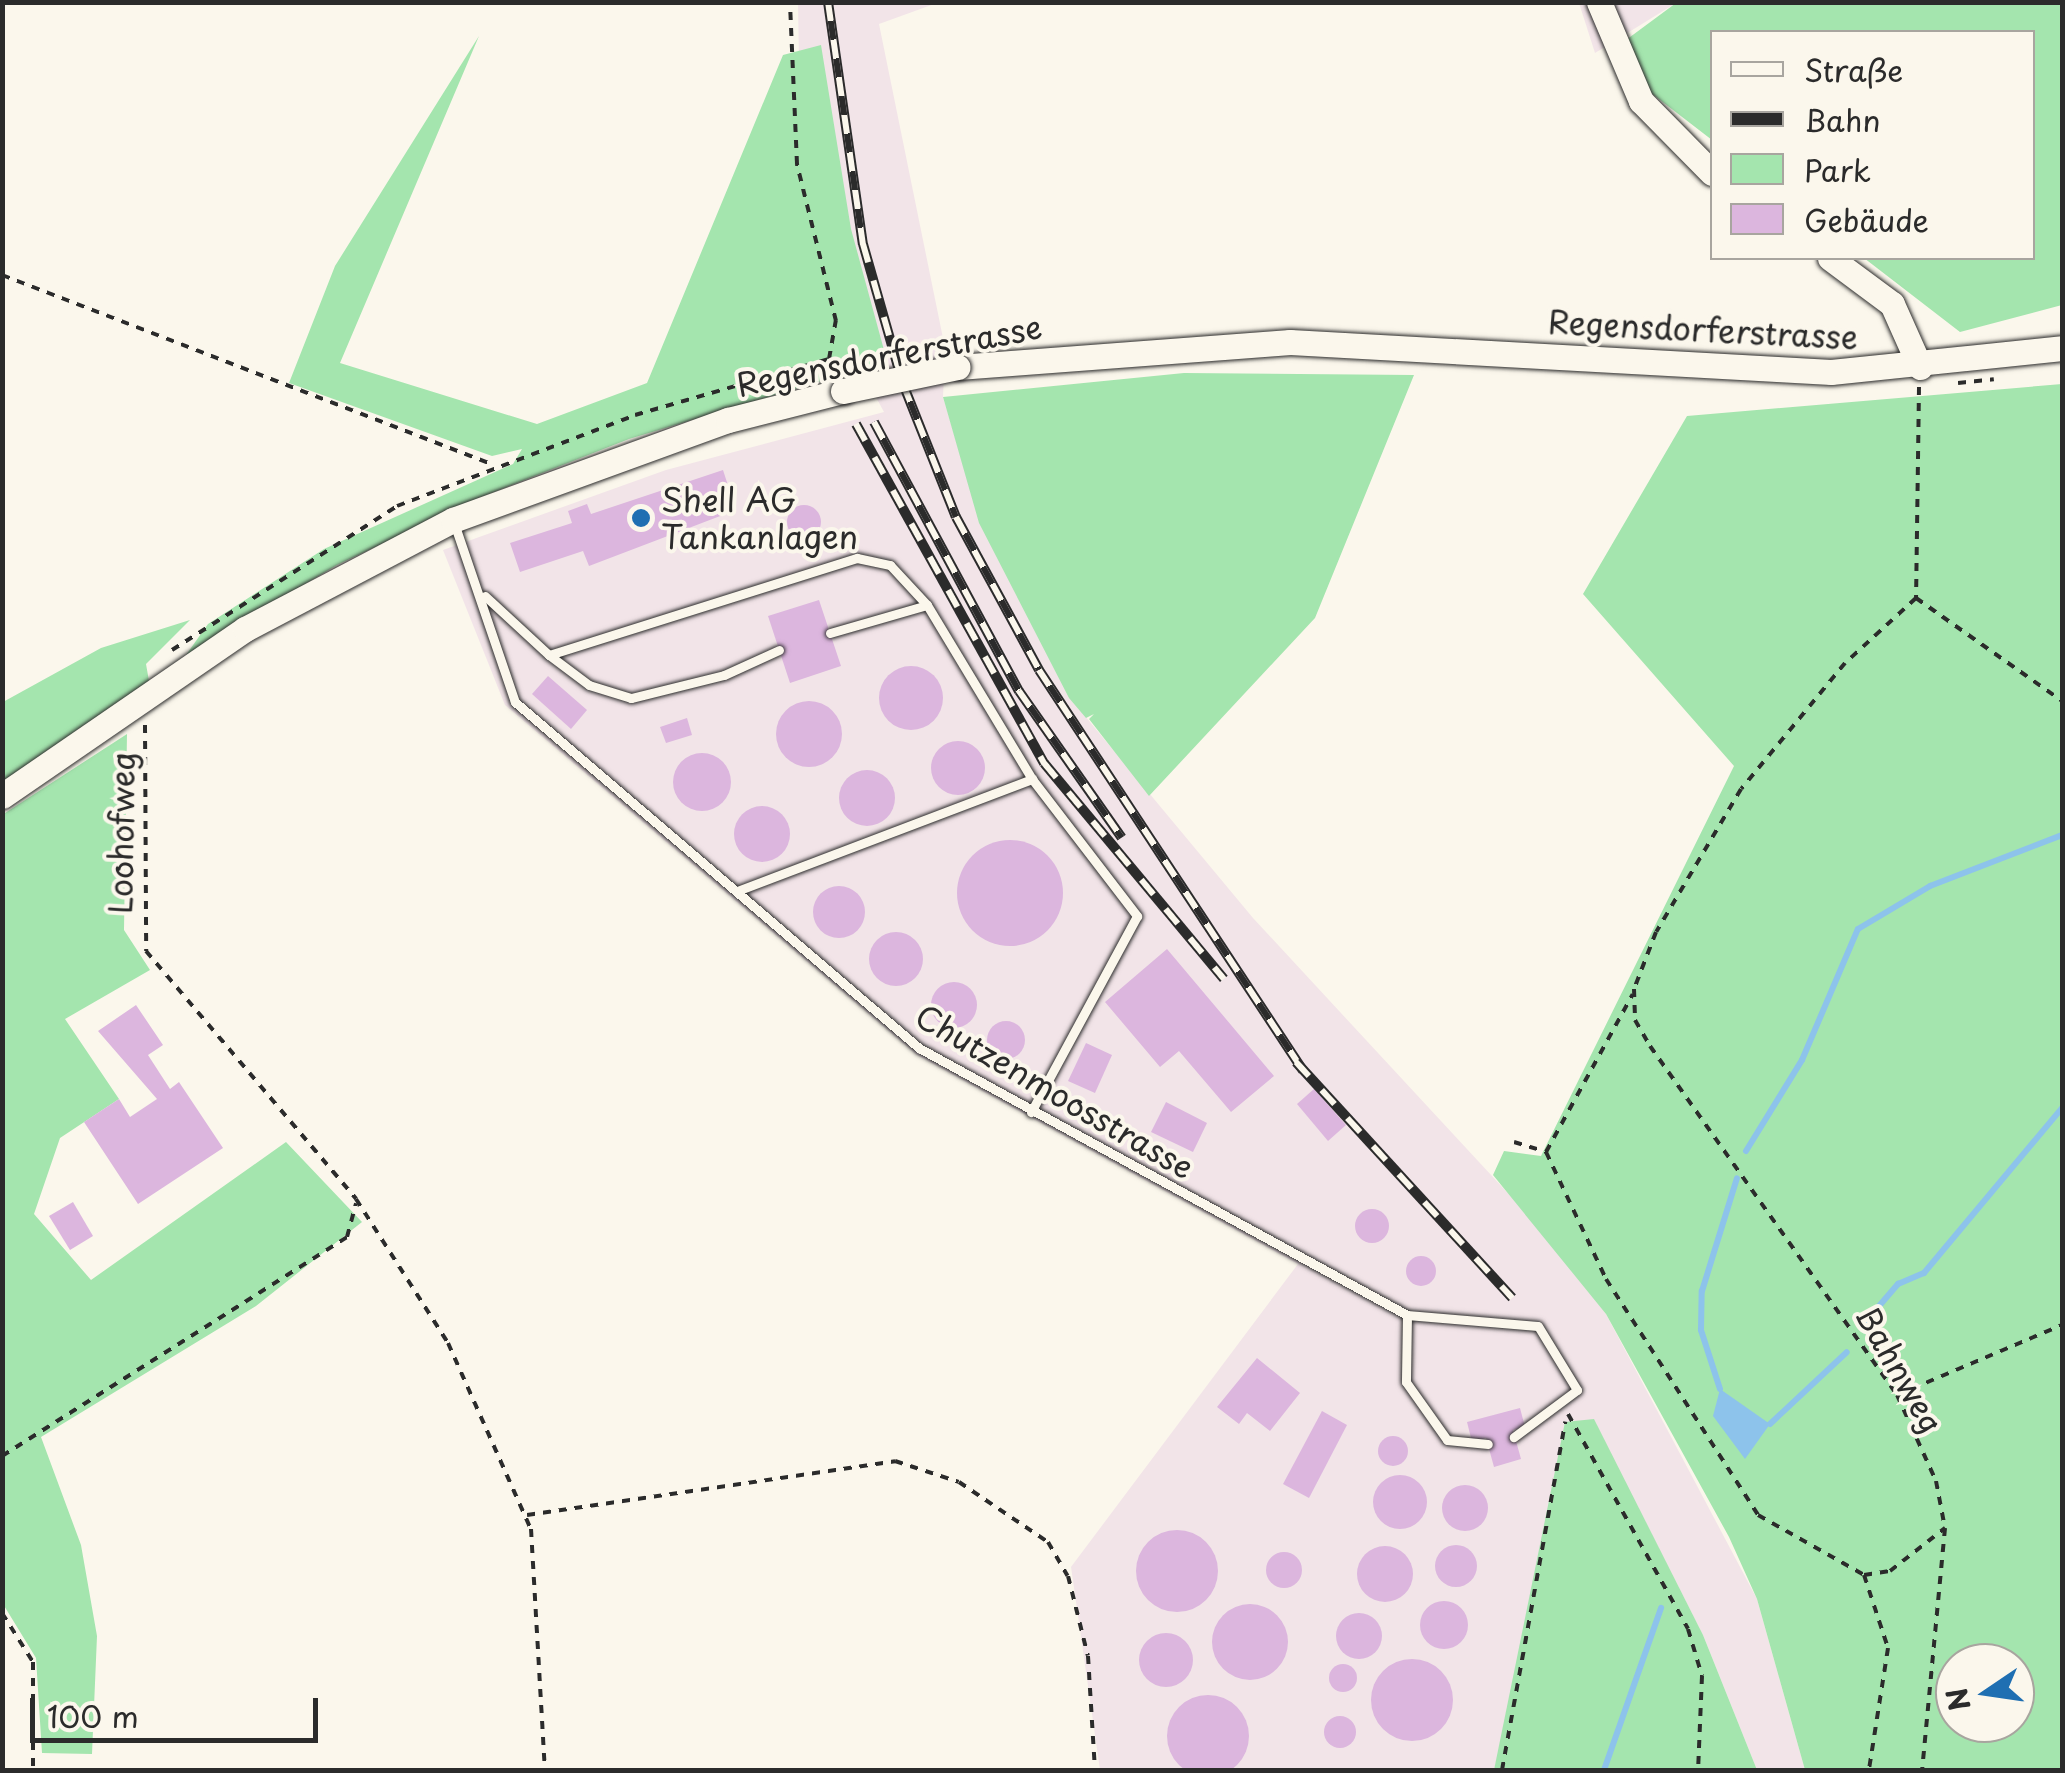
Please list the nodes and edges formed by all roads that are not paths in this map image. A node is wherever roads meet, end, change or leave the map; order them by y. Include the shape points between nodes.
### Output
1 (1599, 2) edge
2 (1710, 171) edge
3 (1833, 260) edge
4 (2062, 348) edge
5 (1920, 368) junction
6 (453, 520) junction
7 (484, 595) junction
8 (927, 605) junction
9 (830, 633) dead end
10 (779, 650) dead end
11 (549, 655) junction
12 (1032, 780) junction
13 (2, 796) edge
14 (736, 891) junction
15 (1031, 1112) junction
16 (1407, 1315) junction
17 (1514, 1437) dead end
18 (1488, 1444) dead end

1 - 2 street via 1641,101
3 - 5 street via 1892,304
4 - 5 street, Regensdorferstrasse
5 - 6 street, Regensdorferstrasse, bridge via 1788,372 1290,342 958,368 711,425
6 - 7 lane, Chutzenmoosstrasse
6 - 13 street, Regensdorferstrasse via 244,628
7 - 11 lane
7 - 14 lane, Chutzenmoosstrasse via 497,665 515,702
8 - 9 lane
8 - 11 lane via 890,565 858,558
8 - 12 lane
10 - 11 lane via 724,676 631,698 589,685
12 - 14 lane
12 - 15 lane via 1137,916
14 - 15 lane, Chutzenmoosstrasse via 919,1048
15 - 16 lane, Chutzenmoosstrasse
16 - 17 lane, Chutzenmoosstrasse via 1538,1326 1577,1390
16 - 18 lane via 1406,1382 1447,1440

